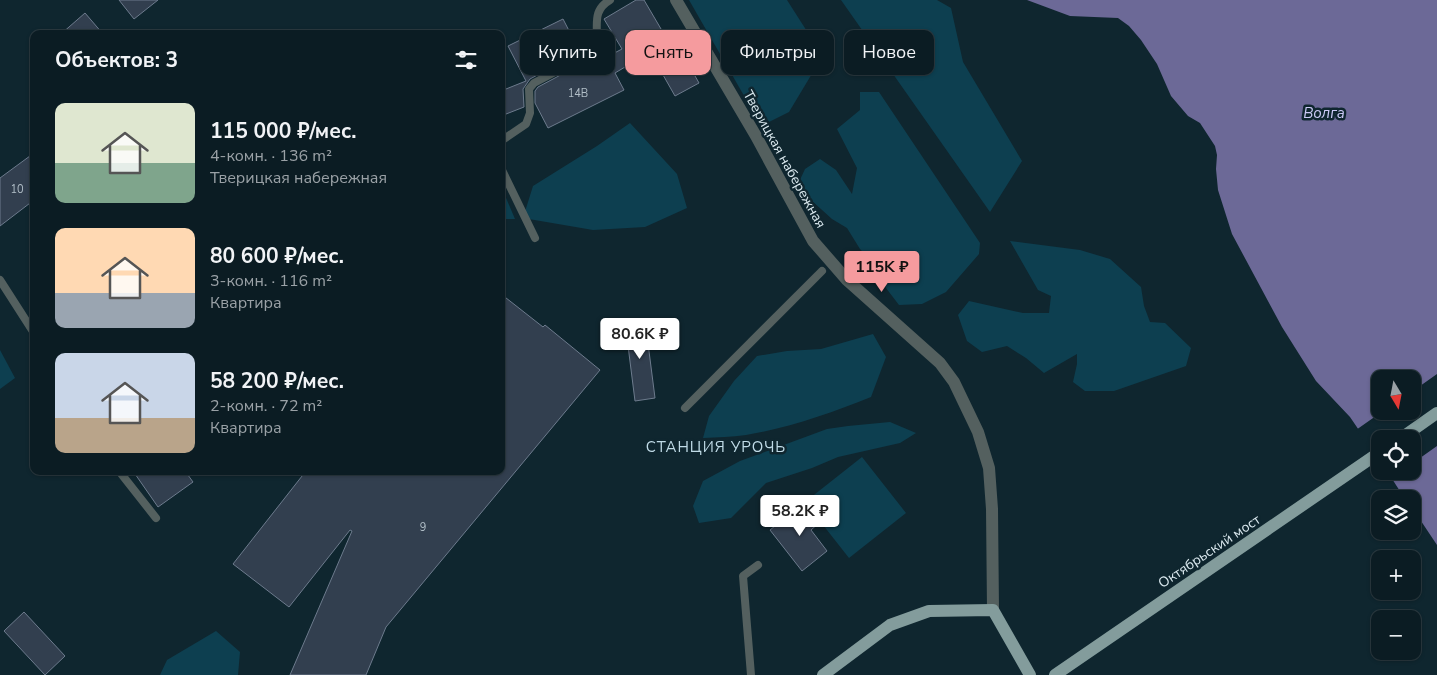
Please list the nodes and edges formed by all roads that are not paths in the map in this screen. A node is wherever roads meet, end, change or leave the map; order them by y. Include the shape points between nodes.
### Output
1 (610, 0) edge
2 (676, 0) edge
3 (505, 138) edge
4 (505, 176) edge
5 (535, 238) dead end
6 (822, 271) dead end
7 (0, 280) edge
8 (30, 327) edge
9 (685, 408) dead end
10 (1437, 413) edge
11 (1413, 430) edge
12 (1371, 458) edge
13 (122, 475) edge
14 (156, 518) dead end
15 (758, 564) dead end
16 (993, 610) junction
17 (751, 675) edge
18 (823, 675) edge
19 (1030, 675) edge
20 (1055, 675) edge

1 - 3 lane via 598,12 596,46 591,53 534,83 529,89 530,113 526,124
2 - 16 street, Тверицкая набережная via 813,241 846,280 940,363 954,382 978,432 989,468
4 - 5 lane
6 - 9 lane
7 - 8 lane
10 - 11 main road
12 - 20 main road, Октябрьский мост
13 - 14 lane
15 - 17 lane via 743,576
16 - 18 main road via 929,611 890,625
16 - 19 main road

